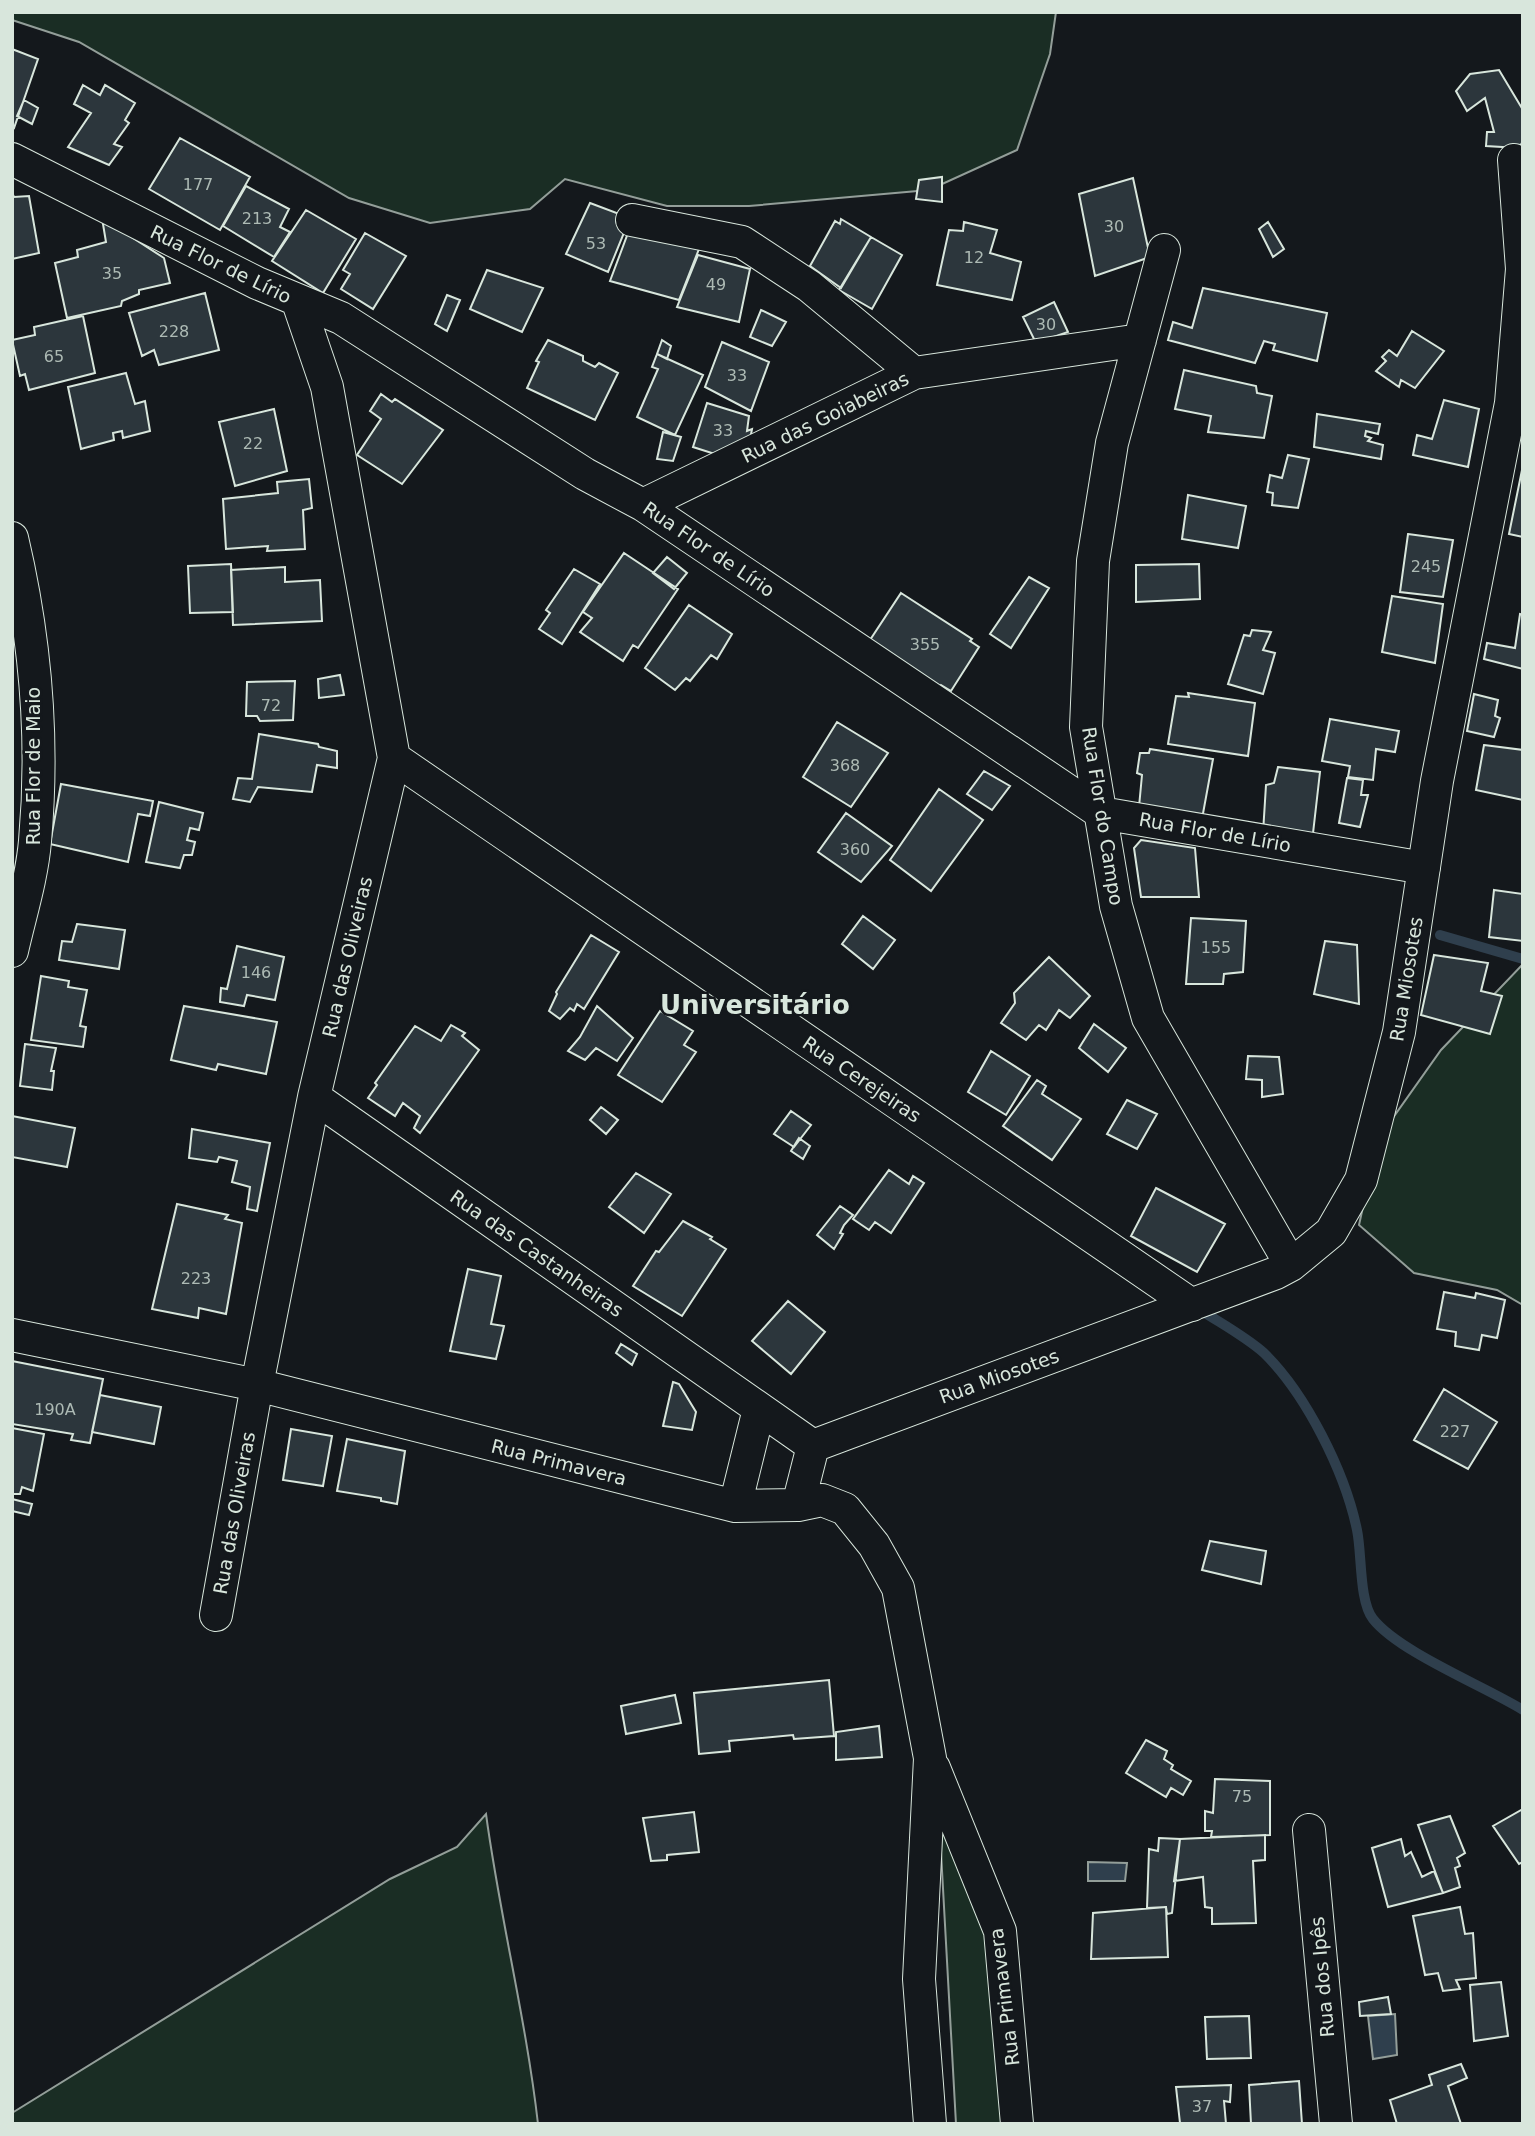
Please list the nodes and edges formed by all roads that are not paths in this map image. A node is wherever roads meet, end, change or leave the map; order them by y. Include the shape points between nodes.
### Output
1 (12, 159) edge
2 (1514, 160) dead end
3 (632, 220) dead end
4 (1164, 250) dead end
5 (298, 302) junction
6 (1139, 340) junction
7 (914, 373) junction
8 (643, 505) junction
9 (12, 538) edge
10 (394, 758) junction
11 (1101, 813) junction
12 (1424, 868) junction
13 (12, 951) edge
14 (314, 1097) junction
15 (1291, 1265) junction
16 (1192, 1305) junction
17 (12, 1335) edge
18 (257, 1385) junction
19 (759, 1409) junction
20 (813, 1446) junction
21 (798, 1505) junction
22 (735, 1506) junction
23 (216, 1615) dead end
24 (930, 1758) junction
25 (1309, 1830) dead end
26 (930, 2124) edge
27 (1017, 2124) edge
28 (1336, 2124) edge

1 - 5 street, Rua Flor de Lírio
2 - 12 street, Rua Miosotes via 1522,269 1511,403
3 - 7 street via 742,242 809,286
4 - 6 street, Rua Flor do Campo
5 - 8 street, Rua Flor de Lírio via 341,318 584,474
5 - 10 street, Rua das Oliveiras via 327,387
6 - 7 street, Rua das Goiabeiras
6 - 11 street, Rua Flor do Campo via 1112,443 1093,561 1087,727
7 - 8 street, Rua das Goiabeiras
8 - 11 street, Rua Flor de Lírio
9 - 13 street, Rua Flor de Maio via 24,591 37,713 35,842
10 - 14 street, Rua das Oliveiras
10 - 16 street, Rua Cerejeiras
11 - 12 street, Rua Flor de Lírio
11 - 15 street, Rua Flor do Campo via 1116,906 1148,1018
12 - 15 street, Rua Miosotes via 1399,1031 1361,1181 1331,1231
14 - 18 street, Rua das Oliveiras
14 - 19 street, Rua das Castanheiras
15 - 16 street, Rua Miosotes
16 - 20 street, Rua Miosotes
17 - 18 street, Rua Primavera
18 - 22 street, Rua Primavera
18 - 23 street, Rua das Oliveiras
19 - 20 street, Rua das Castanheiras
19 - 22 street
20 - 21 street
21 - 22 street, Rua Primavera
21 - 24 street, Rua Primavera via 822,1500 845,1509 874,1545 898,1588
24 - 26 street, Rua Primavera via 919,1979
24 - 27 street, Rua Primavera via 1000,1931
25 - 28 street, Rua dos Ipês

